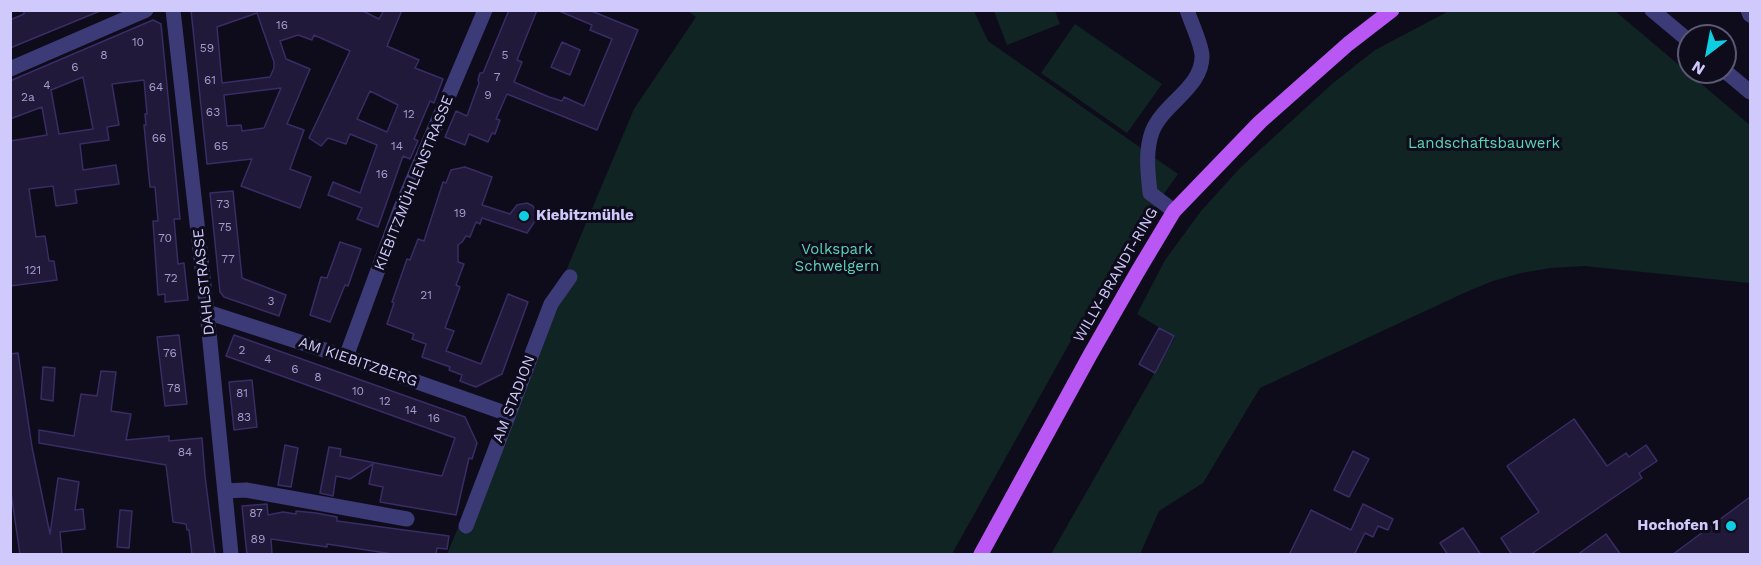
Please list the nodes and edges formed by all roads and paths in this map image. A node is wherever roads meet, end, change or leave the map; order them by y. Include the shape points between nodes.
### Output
1 (146, 10) edge
2 (173, 10) edge
3 (485, 10) edge
4 (1187, 10) edge
5 (1392, 10) edge
6 (1652, 10) edge
7 (1748, 10) edge
8 (1750, 15) edge
9 (1677, 31) edge
10 (10, 69) edge
11 (1737, 81) edge
12 (1750, 92) edge
13 (1174, 211) junction
14 (570, 277) dead end
15 (207, 312) junction
16 (346, 357) junction
17 (508, 414) junction
18 (225, 491) junction
19 (407, 519) dead end
20 (466, 526) dead end
21 (231, 555) edge
22 (981, 555) edge

1 - 10 street
2 - 15 street, DAHLSTRASSE
3 - 16 street, KIEBITZMÜHLENSTRASSE via 400,210
4 - 13 street via 1202,54 1199,72 1153,130 1147,164 1150,193
5 - 13 main road, WILLY-BRANDT-RING via 1260,122
6 - 9 street
7 - 8 street
11 - 12 street
13 - 22 main road, WILLY-BRANDT-RING
14 - 17 street, AM STADION via 551,304
15 - 16 street, AM KIEBITZBERG
15 - 18 street, DAHLSTRASSE
16 - 17 street, AM KIEBITZBERG
17 - 20 street, AM STADION
18 - 19 street via 246,490
18 - 21 street, DAHLSTRASSE

